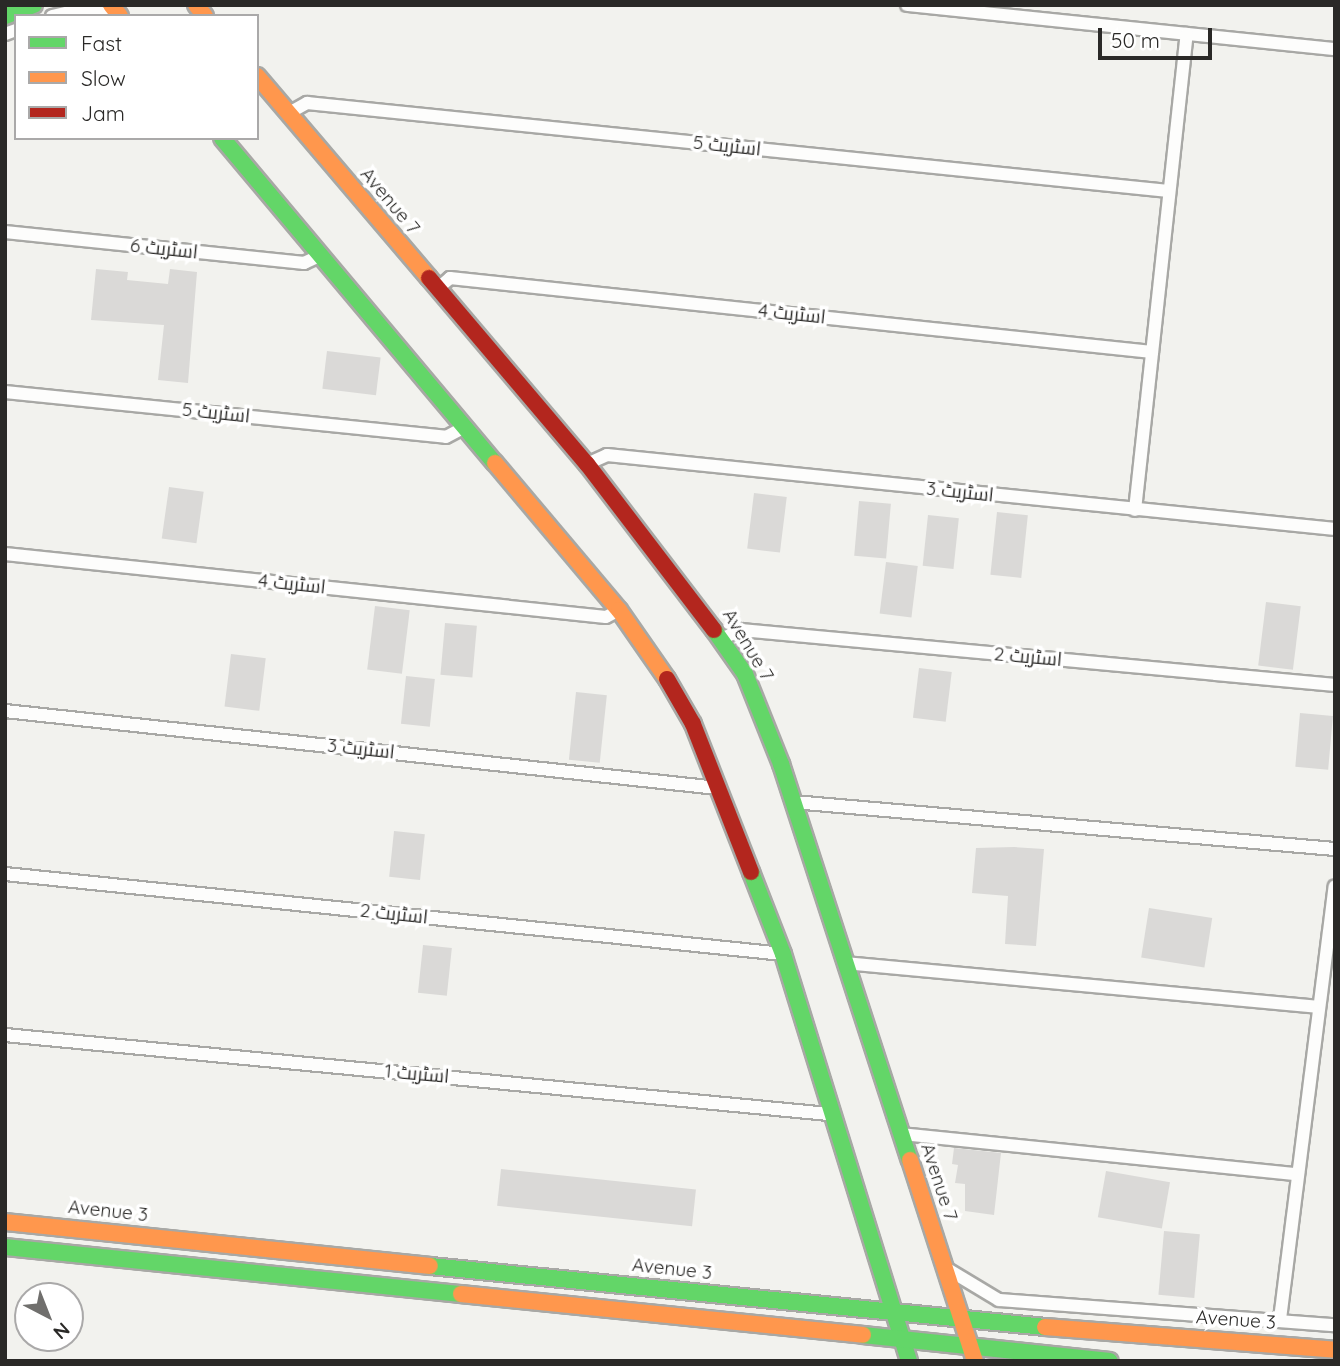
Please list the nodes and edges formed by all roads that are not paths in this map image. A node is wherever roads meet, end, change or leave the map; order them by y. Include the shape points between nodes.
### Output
1 (907, 5) edge
2 (33, 6) edge
3 (115, 11) edge
4 (60, 14) edge
5 (5, 16) edge
6 (1187, 34) junction
7 (1335, 49) edge
8 (259, 78) edge
9 (289, 113) junction
10 (224, 140) edge
11 (1168, 191) junction
12 (5, 232) edge
13 (321, 255) junction
14 (437, 289) junction
15 (1152, 352) junction
16 (5, 392) edge
17 (465, 427) junction
18 (587, 464) junction
19 (1135, 510) junction
20 (1335, 530) edge
21 (5, 554) edge
22 (619, 610) junction
23 (723, 638) junction
24 (1335, 685) edge
25 (5, 711) edge
26 (718, 788) junction
27 (793, 802) junction
28 (1335, 849) edge
29 (5, 874) edge
30 (1335, 886) edge
31 (783, 954) junction
32 (845, 962) junction
33 (1319, 1007) junction
34 (5, 1035) edge
35 (830, 1114) junction
36 (901, 1134) junction
37 (1298, 1174) junction
38 (5, 1222) edge
39 (5, 1247) edge
40 (944, 1267) junction
41 (1041, 1303) junction
42 (895, 1313) junction
43 (1280, 1319) junction
44 (962, 1321) junction
45 (1335, 1325) edge
46 (1038, 1326) junction
47 (902, 1338) junction
48 (1335, 1350) edge
49 (973, 1354) edge
50 (909, 1361) edge
51 (1110, 1361) edge

1 - 6 street
2 - 5 main road
3 - 4 street via 86,8
6 - 7 street
6 - 11 street
8 - 9 main road, Avenue 7
9 - 11 street, اسٹریٹ 5 via 307,103
9 - 14 main road, Avenue 7
10 - 13 main road
11 - 15 street
12 - 13 street, اسٹریٹ 6 via 304,263
13 - 17 main road
14 - 15 street, اسٹریٹ 4 via 450,278
14 - 18 main road, Avenue 7
15 - 19 street
16 - 17 street, اسٹریٹ 5 via 446,437
17 - 22 main road
18 - 19 street, اسٹریٹ 3 via 607,456
18 - 23 main road, Avenue 7
19 - 20 street, اسٹریٹ 3
21 - 22 street, اسٹریٹ 4 via 606,617
22 - 26 main road via 674,690
23 - 24 street, اسٹریٹ 2 via 741,630
23 - 27 main road, Avenue 7 via 755,698
25 - 26 street, اسٹریٹ 3
26 - 31 main road
27 - 28 street
27 - 32 main road, Avenue 7
29 - 31 street, اسٹریٹ 2
30 - 33 street
31 - 35 main road
32 - 33 street
32 - 36 main road, Avenue 7
33 - 37 street
34 - 35 street, اسٹریٹ 1
35 - 42 main road
36 - 37 street
36 - 40 main road, Avenue 7
37 - 43 street
38 - 42 main road, Avenue 3
39 - 47 main road
40 - 41 street via 999,1300
40 - 44 main road, Avenue 7
41 - 43 street
41 - 46 street
42 - 44 main road, Avenue 3
42 - 47 main road
43 - 45 street
44 - 46 main road, Avenue 3
44 - 49 main road, Avenue 7
46 - 48 main road, Avenue 3
47 - 49 main road
47 - 50 main road
49 - 51 main road

